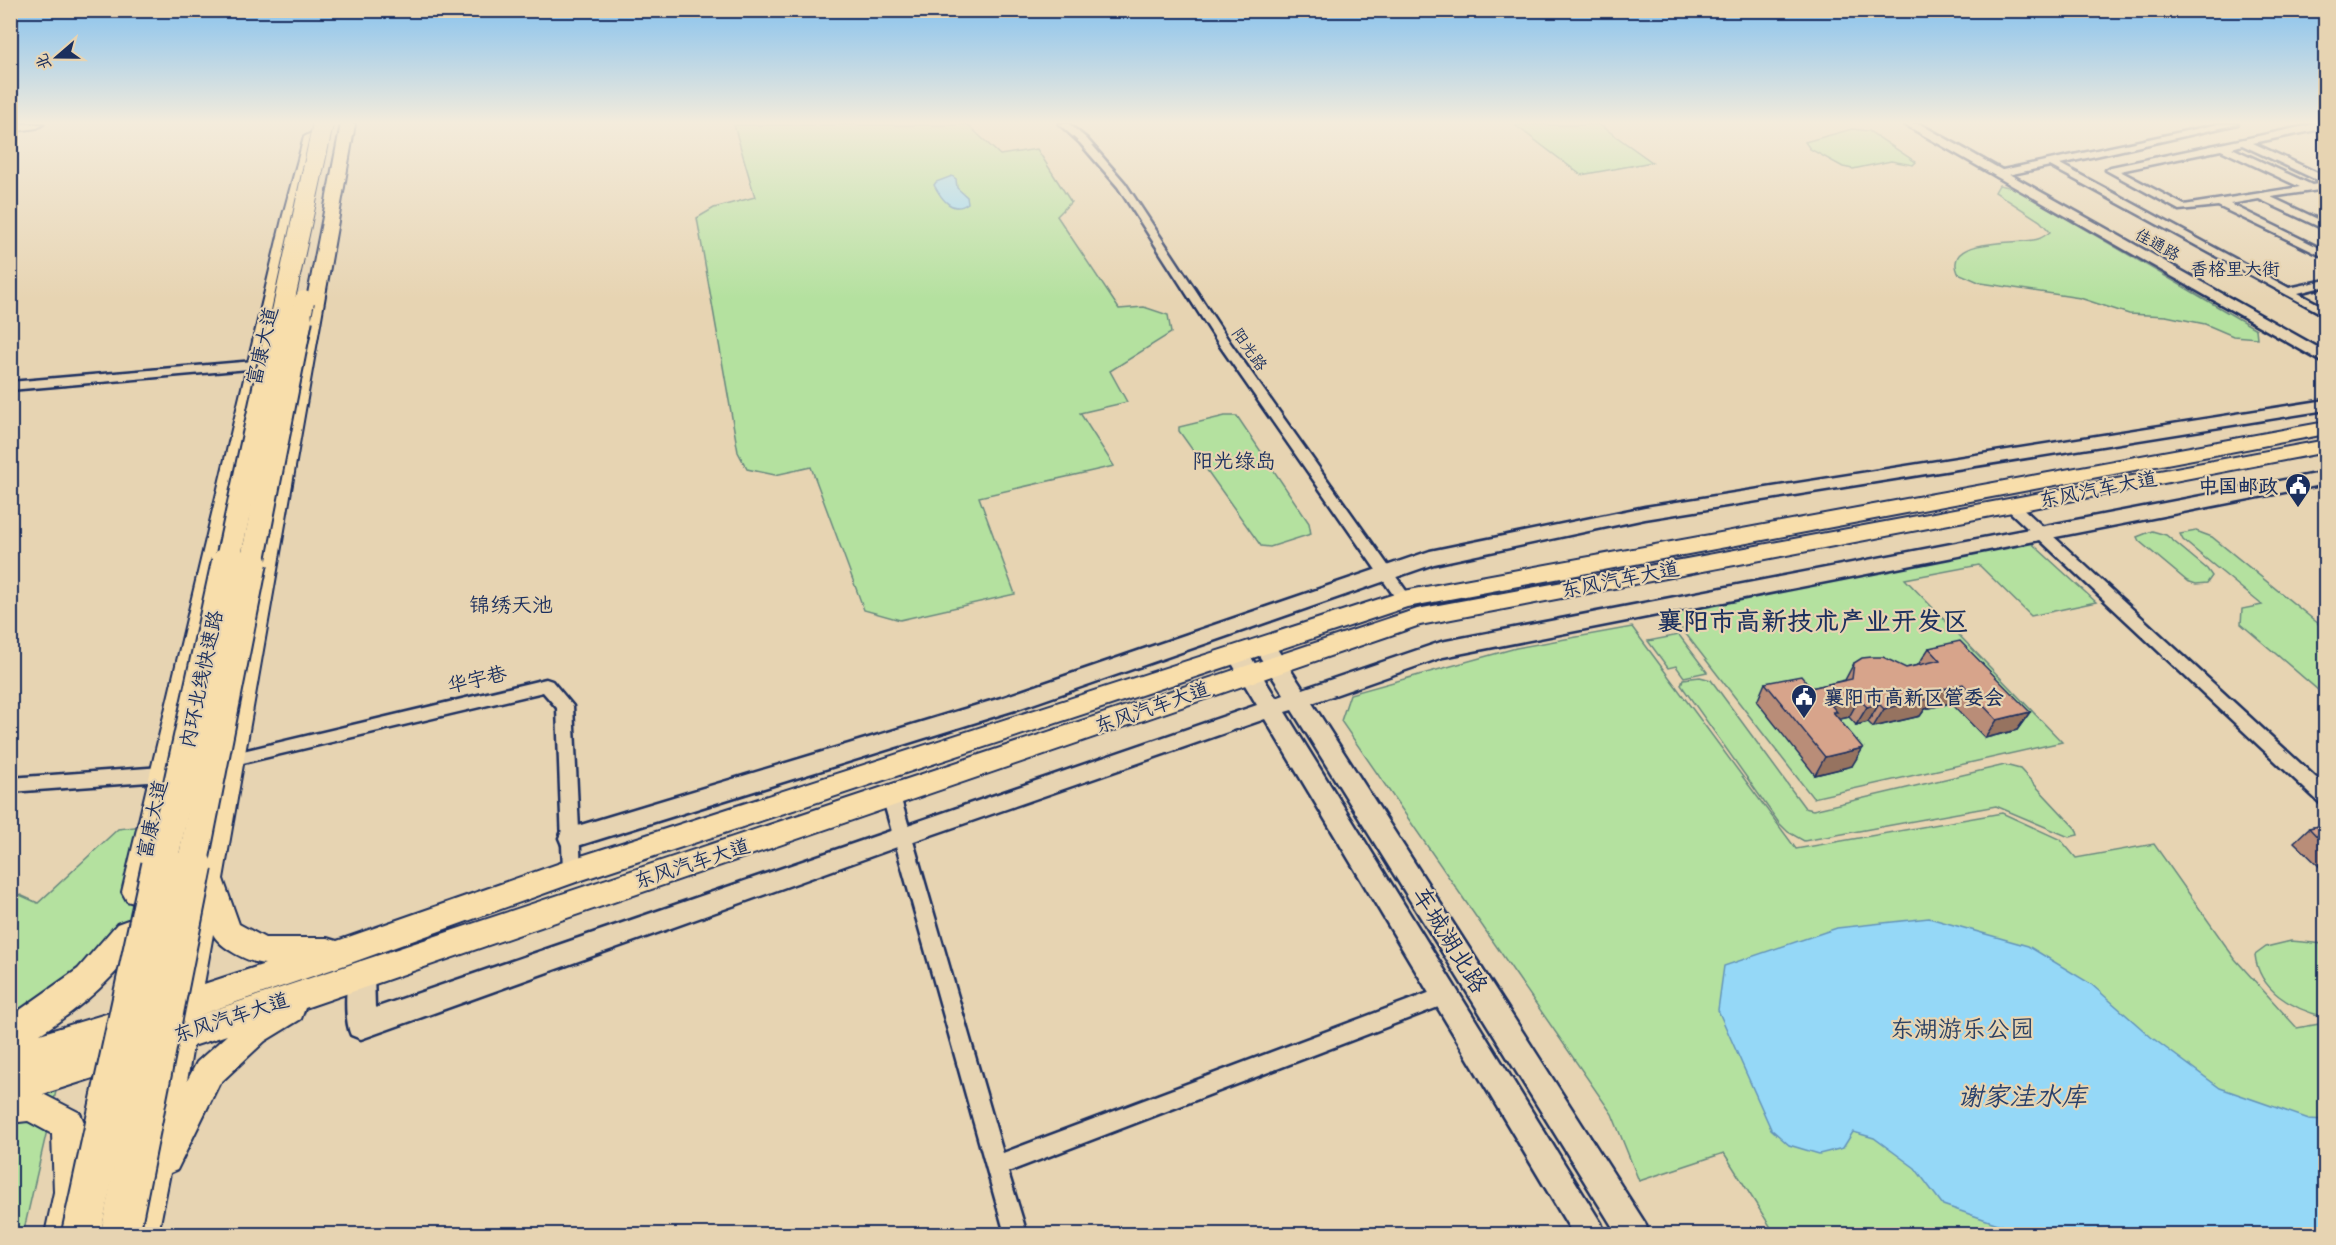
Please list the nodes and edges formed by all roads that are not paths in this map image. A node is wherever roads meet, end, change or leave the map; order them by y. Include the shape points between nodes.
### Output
1 (300, 182) edge
2 (310, 182) edge
3 (327, 182) edge
4 (338, 182) edge
5 (1117, 182) edge
6 (2012, 182) edge
7 (2087, 182) edge
8 (2134, 182) edge
9 (2298, 182) edge
10 (2325, 186) edge
11 (2311, 188) junction
12 (2325, 195) edge
13 (2260, 196) junction
14 (2219, 202) junction
15 (2325, 227) edge
16 (2325, 255) edge
17 (2325, 283) edge
18 (2287, 292) junction
19 (2325, 313) edge
20 (307, 357) junction
21 (2325, 359) edge
22 (257, 366) junction
23 (12, 388) edge
24 (2325, 405) edge
25 (2325, 428) edge
26 (2325, 446) edge
27 (2325, 478) edge
28 (2011, 506) junction
29 (2041, 534) junction
30 (1387, 574) junction
31 (1404, 599) junction
32 (1271, 655) junction
33 (1244, 664) junction
34 (1299, 698) junction
35 (1270, 708) junction
36 (230, 760) junction
37 (162, 774) junction
38 (10, 785) edge
39 (891, 796) junction
40 (2325, 798) edge
41 (902, 835) junction
42 (571, 838) junction
43 (572, 871) junction
44 (209, 881) junction
45 (128, 933) junction
46 (348, 969) junction
47 (1447, 995) junction
48 (184, 1019) junction
49 (107, 1029) junction
50 (10, 1035) edge
51 (10, 1058) edge
52 (100, 1061) junction
53 (10, 1089) edge
54 (10, 1107) edge
55 (996, 1166) junction
56 (150, 1187) junction
57 (71, 1192) junction
58 (62, 1234) edge
59 (81, 1234) edge
60 (120, 1234) edge
61 (141, 1234) edge
62 (1016, 1234) edge
63 (1590, 1234) edge
64 (1634, 1234) edge

1 - 22 main road, 富康大道
2 - 59 highway, 内环北线快速路, bridge
3 - 60 highway, 内环北线快速路, bridge
4 - 20 main road
5 - 30 street, 阳光路
6 - 21 street, 佳通路
7 - 18 street
8 - 14 street via 2183,208
9 - 11 street
10 - 11 street
11 - 12 street
11 - 13 street
13 - 14 street
13 - 15 street
14 - 16 street
17 - 18 street
18 - 19 street
20 - 22 street
20 - 36 main road
22 - 23 street
22 - 37 main road, 富康大道
24 - 30 street via 1645,513 1430,558
25 - 31 main road, 东风汽车大道
26 - 28 main road, 东风汽车大道
27 - 29 street
28 - 29 street
28 - 32 main road, 东风汽车大道 via 1417,617
29 - 34 street via 1441,650
29 - 40 street
30 - 31 street, 阳光路
30 - 42 street via 1007,704
31 - 32 main road, 东风汽车大道
32 - 33 main road, 东风汽车大道
32 - 34 street, 车城湖北路
33 - 35 street, 车城湖北路
33 - 39 main road, 东风汽车大道
33 - 43 main road, 东风汽车大道
34 - 35 street
34 - 64 street, 车城湖北路
35 - 41 street
35 - 47 street, 车城湖北路
36 - 42 street, 华宇巷 via 546,686 565,706
36 - 44 main road
37 - 38 street
37 - 45 main road, 富康大道
39 - 41 street
39 - 46 main road, 东风汽车大道
41 - 46 street via 361,1026
41 - 55 street
42 - 43 street, 华宇巷
43 - 46 main road, 东风汽车大道
44 - 46 main road via 227,932 261,951
44 - 48 main road
45 - 49 main road, 富康大道
45 - 50 main road via 89,978
46 - 48 main road, 东风汽车大道
46 - 56 main road via 254,1030 208,1073
47 - 55 street
47 - 63 street, 车城湖北路
48 - 49 main road, 东风汽车大道
48 - 52 main road, 东风汽车大道
48 - 56 main road
49 - 51 main road, 东风汽车大道
49 - 52 main road, 富康大道
52 - 53 main road, 东风汽车大道
52 - 57 main road, 富康大道
54 - 57 main road via 30,1105 68,1125
55 - 62 street
56 - 61 main road
57 - 58 main road, 富康大道

